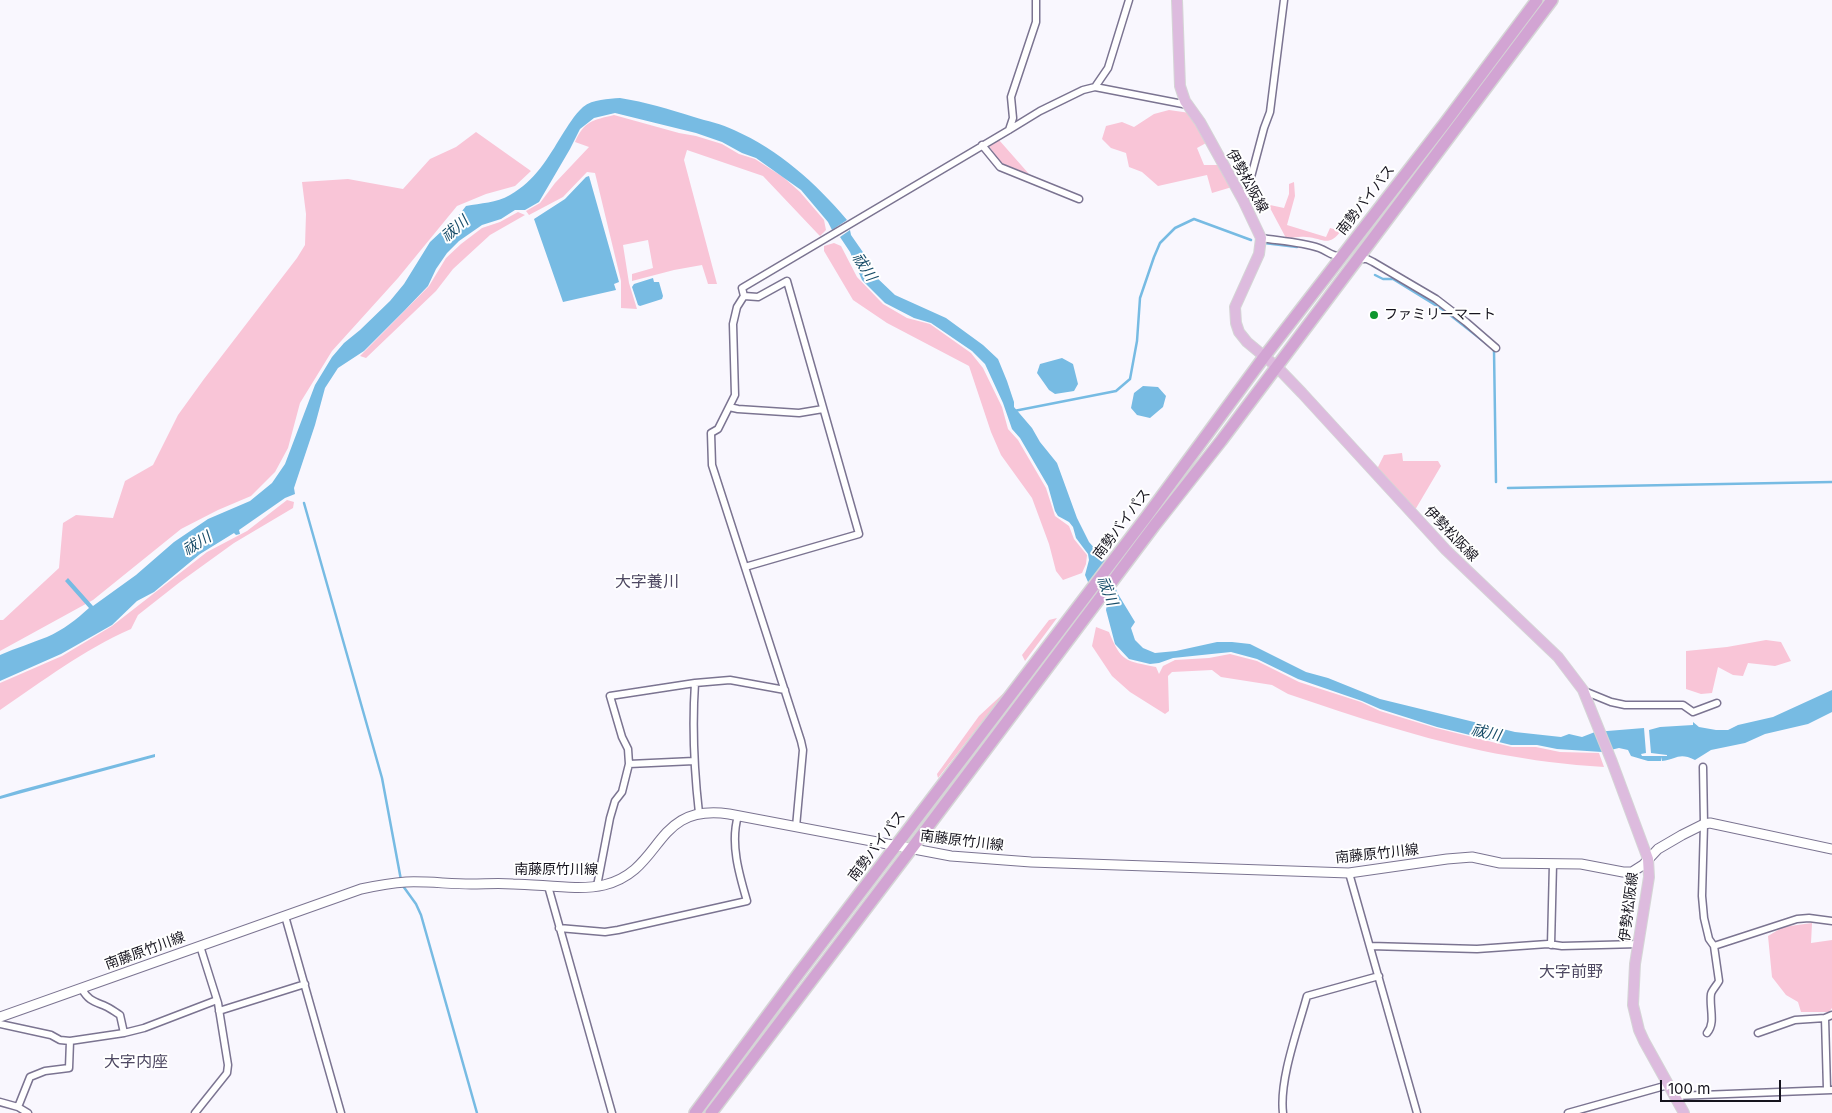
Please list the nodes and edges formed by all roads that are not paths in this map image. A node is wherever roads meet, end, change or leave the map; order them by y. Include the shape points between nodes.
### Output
1 (1036, 0) edge
2 (1130, 0) edge
3 (1176, 0) edge
4 (1284, 0) edge
5 (1537, 0) edge
6 (1552, 0) edge
7 (1094, 87) junction
8 (1188, 105) junction
9 (1009, 130) junction
10 (982, 145) junction
11 (1079, 199) dead end
12 (1243, 200) junction
13 (1260, 238) junction
14 (1342, 256) junction
15 (1358, 259) junction
16 (744, 296) junction
17 (1496, 348) dead end
18 (1264, 357) junction
19 (1277, 367) junction
20 (729, 407) junction
21 (823, 408) junction
22 (1150, 521) junction
23 (745, 567) junction
24 (695, 683) junction
25 (785, 690) junction
26 (1583, 690) junction
27 (1717, 703) dead end
28 (694, 761) junction
29 (629, 764) junction
30 (1703, 767) dead end
31 (699, 813) junction
32 (738, 816) junction
33 (1704, 824) junction
34 (796, 827) junction
35 (896, 847) junction
36 (912, 848) junction
37 (1832, 848) edge
38 (1648, 859) junction
39 (1553, 864) junction
40 (1349, 874) junction
41 (548, 886) junction
42 (597, 886) junction
43 (285, 916) junction
44 (1832, 922) edge
45 (559, 928) junction
46 (1639, 944) junction
47 (1552, 945) junction
48 (200, 946) junction
49 (1370, 946) junction
50 (1714, 946) junction
51 (1379, 976) junction
52 (305, 984) junction
53 (82, 989) junction
54 (217, 1000) junction
55 (219, 1011) junction
56 (1832, 1015) edge
57 (0, 1017) edge
58 (1825, 1018) junction
59 (0, 1024) edge
60 (124, 1033) junction
61 (1707, 1033) dead end
62 (1758, 1033) dead end
63 (70, 1041) junction
64 (1668, 1085) junction
65 (1829, 1089) edge
66 (1674, 1096) junction
67 (0, 1102) edge
68 (18, 1107) junction
69 (28, 1113) edge
70 (195, 1113) edge
71 (341, 1113) edge
72 (612, 1113) edge
73 (695, 1113) edge
74 (711, 1113) edge
75 (1284, 1113) edge
76 (1418, 1113) edge
77 (1568, 1113) edge
78 (1684, 1113) edge

1 - 9 street via 1036,22 1012,97 1013,118
2 - 7 street via 1108,68
3 - 8 main road, 伊勢松阪線 via 1180,86
4 - 12 street via 1270,112
5 - 14 highway, 南勢バイパス
6 - 15 highway, 南勢バイパス
7 - 8 street
7 - 9 street via 1040,110
8 - 12 main road, 伊勢松阪線
9 - 10 street
10 - 11 street via 1000,167
10 - 16 street via 742,288
12 - 13 main road, 伊勢松阪線
13 - 14 street via 1304,244
13 - 18 main road, 伊勢松阪線 via 1259,254 1235,307 1235,315 1242,336
14 - 18 highway, 南勢バイパス
15 - 17 street via 1373,262 1436,299
15 - 19 highway, 南勢バイパス
16 - 20 street via 737,307 734,324 735,394
16 - 21 street via 758,297 787,281
18 - 19 main road, 伊勢松阪線
18 - 22 highway, 南勢バイパス
19 - 22 highway, 南勢バイパス via 1221,441
19 - 26 main road, 伊勢松阪線 via 1446,550 1558,657
20 - 21 street via 799,413
20 - 23 street via 718,429 711,433 712,465
21 - 23 street via 859,534
22 - 35 highway, 南勢バイパス via 1062,629
22 - 36 highway, 南勢バイパス via 1070,638
23 - 25 street
24 - 25 street via 730,680
24 - 28 street
24 - 29 street via 610,696 628,749
25 - 34 street via 803,750
26 - 27 street via 1624,705 1683,705 1693,712
26 - 38 main road, 伊勢松阪線
28 - 29 street
28 - 31 street
29 - 42 street via 622,792 615,801 610,818
30 - 33 street
31 - 32 main road, 南藤原竹川線
31 - 42 main road, 南藤原竹川線 via 668,829 642,864 616,881
32 - 34 main road, 南藤原竹川線
32 - 45 street via 736,846 747,901 605,932
33 - 37 main road via 1715,823
33 - 38 main road, 南藤原竹川線 via 1658,849
33 - 50 street via 1702,896 1709,939
34 - 35 main road, 南藤原竹川線
35 - 36 main road, 南藤原竹川線
35 - 73 highway, 南勢バイパス
36 - 40 main road, 南藤原竹川線 via 951,856 998,860
36 - 74 highway, 南勢バイパス
38 - 39 main road, 南藤原竹川線 via 1632,872 1581,864
38 - 46 main road, 伊勢松阪線 via 1649,877
39 - 40 main road, 南藤原竹川線 via 1500,864 1481,858 1458,858
39 - 47 street
40 - 49 street
41 - 42 main road, 南藤原竹川線
41 - 43 main road, 南藤原竹川線 via 402,883 361,889
41 - 45 street
43 - 48 main road, 南藤原竹川線
43 - 52 street
44 - 50 street via 1797,919
45 - 72 street
46 - 47 street
46 - 64 main road, 伊勢松阪線 via 1633,987 1634,1013 1644,1041
47 - 49 street via 1477,949
48 - 53 main road, 南藤原竹川線
48 - 54 street
49 - 51 street
50 - 61 street via 1719,981 1711,993 1712,1024
51 - 75 street via 1308,996 1286,1077 1282,1102
51 - 76 street
52 - 55 street
52 - 71 street
53 - 57 main road, 南藤原竹川線
53 - 60 street via 86,998 120,1015
54 - 55 street
54 - 60 street
55 - 70 street via 227,1073
56 - 58 street
58 - 62 street via 1795,1020
58 - 65 street
59 - 63 street
60 - 63 street
63 - 68 street via 69,1068 30,1077
64 - 66 main road, 伊勢松阪線
64 - 77 street
65 - 66 street
66 - 78 main road, 伊勢松阪線
67 - 68 street
68 - 69 street

